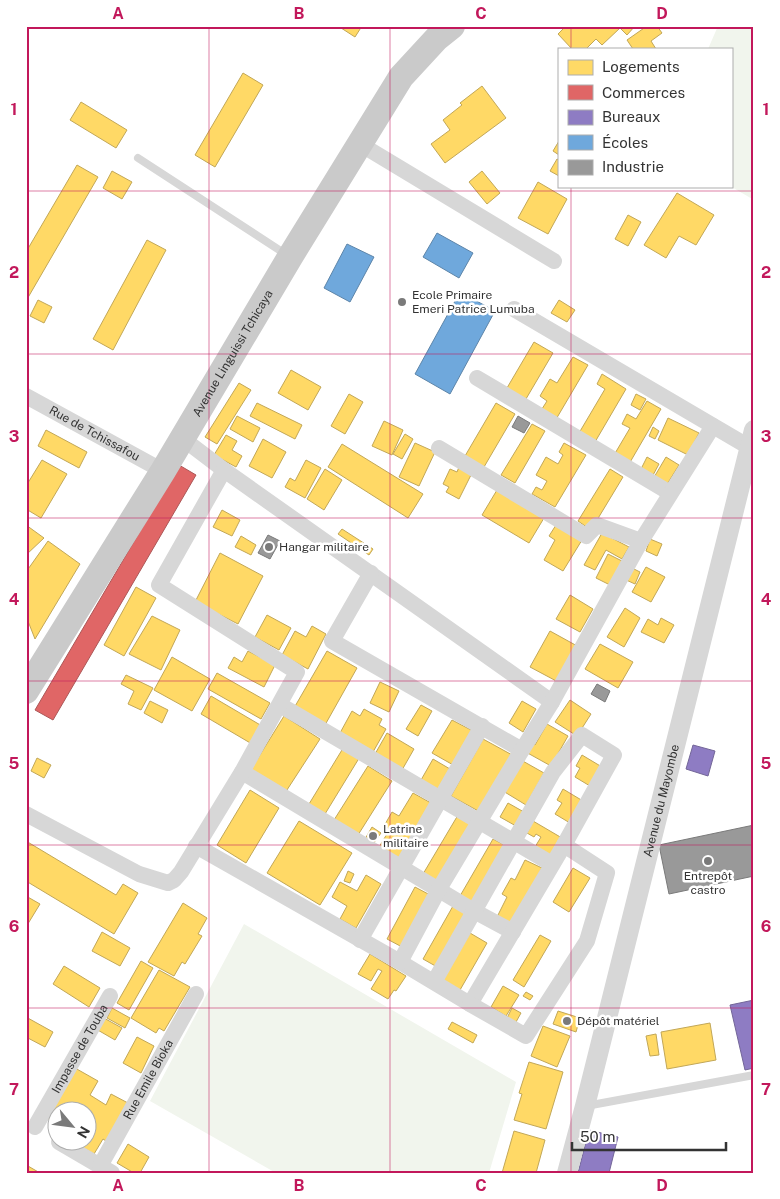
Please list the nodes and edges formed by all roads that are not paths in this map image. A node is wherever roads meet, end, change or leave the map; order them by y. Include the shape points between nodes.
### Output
1 (452, 26) edge
2 (360, 144) junction
3 (138, 158) dead end
4 (290, 257) junction
5 (554, 261) dead end
6 (514, 309) dead end
7 (476, 378) dead end
8 (26, 396) edge
9 (713, 426) junction
10 (182, 438) junction
11 (751, 438) edge
12 (439, 448) dead end
13 (224, 470) junction
14 (162, 471) junction
15 (670, 493) junction
16 (641, 541) junction
17 (372, 573) junction
18 (26, 691) edge
19 (552, 702) junction
20 (280, 705) junction
21 (482, 726) junction
22 (522, 750) junction
23 (242, 772) junction
24 (440, 798) junction
25 (26, 814) edge
26 (479, 822) junction
27 (514, 842) junction
28 (564, 845) junction
29 (196, 846) junction
30 (552, 864) junction
31 (401, 867) junction
32 (439, 889) junction
33 (474, 911) junction
34 (513, 932) junction
35 (360, 940) junction
36 (400, 962) junction
37 (434, 982) junction
38 (196, 994) dead end
39 (110, 996) dead end
40 (470, 1004) junction
41 (754, 1075) edge
42 (585, 1106) junction
43 (30, 1125) edge
44 (48, 1135) edge
45 (77, 1152) edge
46 (106, 1169) edge
47 (567, 1173) edge

1 - 2 main road, Avenue Linguissi Tchicaya via 401,77
2 - 4 main road, Avenue Linguissi Tchicaya
2 - 5 street
3 - 4 lane
4 - 10 main road, Avenue Linguissi Tchicaya
6 - 9 street
7 - 15 street
8 - 14 street, Rue de Tchissafou
9 - 11 street
9 - 15 street
10 - 13 street
10 - 14 main road, Avenue Linguissi Tchicaya
11 - 42 street, Avenue du Mayombe
12 - 16 street via 586,536 597,525
13 - 17 street
13 - 20 street via 159,585 298,672
14 - 18 main road, Avenue Linguissi Tchicaya
15 - 16 street
16 - 19 street
17 - 19 street
17 - 21 street via 332,641
19 - 22 street
20 - 23 street
20 - 24 street
21 - 22 street
21 - 24 street
22 - 26 street
23 - 29 street
23 - 31 street
24 - 26 street
24 - 31 street
25 - 29 street via 160,882 174,880
26 - 27 street
26 - 32 street
27 - 28 street via 553,772 582,735 614,755
27 - 30 street
27 - 33 street
28 - 30 street
28 - 40 street via 608,873 587,941 526,1036
29 - 35 street
30 - 34 street
31 - 32 street
31 - 35 street
32 - 33 street
32 - 36 street
33 - 34 street
33 - 37 street
34 - 40 street
35 - 36 street
36 - 37 street
37 - 40 street
38 - 46 street, Rue Emile Bioka
39 - 43 street, Impasse de Touba
41 - 42 lane
42 - 47 street, Avenue du Mayombe
43 - 44 street
45 - 46 street

